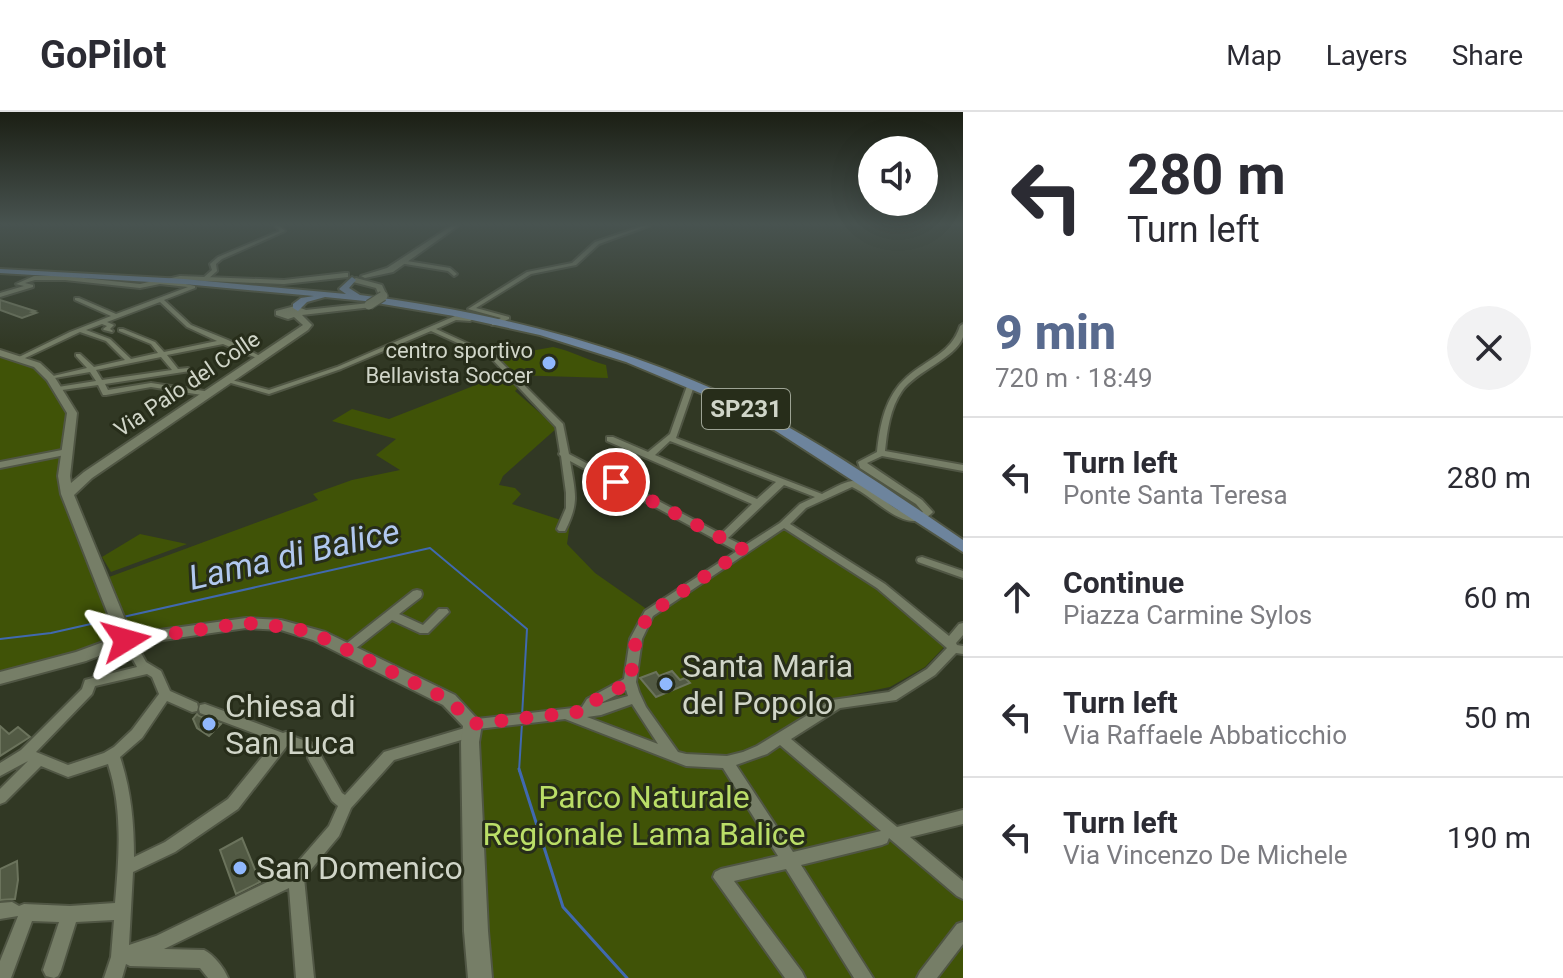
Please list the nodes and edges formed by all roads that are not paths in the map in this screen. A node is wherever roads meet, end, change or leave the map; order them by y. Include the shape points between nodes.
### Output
1 (215, 265) edge
2 (394, 265) edge
3 (412, 265) edge
4 (567, 265) edge
5 (0, 271) edge
6 (454, 274) dead end
7 (355, 278) junction
8 (203, 281) junction
9 (171, 282) junction
10 (0, 288) edge
11 (14, 291) junction
12 (0, 295) edge
13 (77, 299) dead end
14 (161, 300) junction
15 (413, 307) junction
16 (432, 307) junction
17 (299, 314) junction
18 (116, 316) junction
19 (101, 322) junction
20 (504, 322) junction
21 (963, 326) edge
22 (130, 327) dead end
23 (431, 329) junction
24 (81, 330) junction
25 (121, 330) junction
26 (110, 331) junction
27 (97, 335) junction
28 (226, 341) junction
29 (0, 353) edge
30 (163, 354) junction
31 (78, 355) dead end
32 (21, 358) junction
33 (143, 358) junction
34 (261, 358) junction
35 (129, 361) junction
36 (92, 369) junction
37 (188, 370) dead end
38 (177, 372) junction
39 (156, 376) junction
40 (51, 378) junction
41 (228, 381) junction
42 (101, 384) junction
43 (696, 385) junction
44 (164, 387) junction
45 (58, 389) junction
46 (208, 394) junction
47 (671, 436) junction
48 (610, 439) dead end
49 (67, 452) junction
50 (881, 453) junction
51 (563, 454) junction
52 (649, 456) junction
53 (0, 465) edge
54 (963, 468) edge
55 (782, 482) junction
56 (66, 487) junction
57 (822, 497) junction
58 (758, 503) junction
59 (921, 518) junction
60 (784, 524) junction
61 (562, 529) dead end
62 (722, 538) junction
63 (963, 547) edge
64 (744, 550) junction
65 (922, 560) dead end
66 (963, 575) edge
67 (417, 594) dead end
68 (443, 612) dead end
69 (391, 615) junction
70 (963, 627) edge
71 (130, 644) junction
72 (955, 647) edge
73 (346, 650) junction
74 (154, 671) junction
75 (0, 678) edge
76 (630, 682) junction
77 (165, 694) junction
78 (632, 699) junction
79 (586, 711) junction
80 (566, 714) junction
81 (475, 726) junction
82 (286, 737) junction
83 (781, 738) junction
84 (112, 754) junction
85 (673, 756) junction
86 (35, 758) junction
87 (727, 762) junction
88 (6, 766) edge
89 (0, 798) edge
90 (346, 804) junction
91 (963, 817) edge
92 (888, 836) junction
93 (789, 861) junction
94 (124, 869) junction
95 (296, 876) junction
96 (963, 891) edge
97 (121, 911) junction
98 (16, 912) edge
99 (70, 914) junction
100 (963, 930) edge
101 (159, 950) junction
102 (120, 957) junction
103 (52, 970) dead end
104 (2, 978) edge
105 (113, 978) edge
106 (219, 978) edge
107 (305, 978) edge
108 (480, 978) edge
109 (796, 978) edge
110 (864, 978) edge
111 (926, 978) edge

1 - 8 street
2 - 7 street
3 - 6 street
4 - 20 street via 529,273 471,309 503,316
5 - 9 main road, SP231
7 - 8 street
7 - 8 main road via 313,289
7 - 16 main road via 342,287 353,294
7 - 17 street, bridge via 382,289 383,296 369,305
8 - 9 main road, SP231
8 - 15 main road, SP231
8 - 16 main road, SP231
8 - 17 main road via 283,292 294,299
9 - 11 street via 140,286 39,278 20,283 31,286
9 - 14 street via 193,287
10 - 11 street
11 - 12 street
13 - 18 street
14 - 18 street
14 - 28 street via 189,326
15 - 17 main road via 328,297 297,304
15 - 20 main road, SP231
16 - 20 main road, SP231
17 - 34 street, Via Palo del Colle
18 - 19 street
19 - 24 street
19 - 26 street via 111,325 106,329
20 - 23 street via 460,317
20 - 43 main road, SP231 via 604,350
21 - 50 street via 958,344 899,389 884,426
22 - 25 street
23 - 41 street via 269,392
23 - 51 street via 493,357 560,426
24 - 27 street
24 - 32 street
25 - 26 street
25 - 30 street via 153,343
26 - 27 street
27 - 35 street
28 - 30 street
28 - 34 street
29 - 32 street
30 - 33 street
30 - 38 street
31 - 36 street
32 - 40 street
33 - 35 street
33 - 39 street
34 - 41 street, Via Palo del Colle
35 - 36 street
36 - 40 street
36 - 42 street
37 - 38 street
38 - 39 street
39 - 42 street
39 - 44 street
40 - 45 street
41 - 46 street, Via Palo del Colle
42 - 44 street via 106,393
42 - 45 street
43 - 47 street via 690,388
43 - 59 main road, SP231 via 790,432
44 - 46 street
45 - 49 street via 72,413
46 - 56 street, Via Palo del Colle
47 - 52 street
47 - 55 street
48 - 52 street
49 - 53 street
49 - 56 street
50 - 54 street
50 - 59 street via 863,466 926,507
51 - 61 street via 571,508
51 - 62 street
52 - 58 street
55 - 57 street
55 - 58 street
56 - 71 street
57 - 59 street via 852,484 897,515
57 - 60 street
58 - 62 street
59 - 63 main road, SP231
60 - 64 street
60 - 72 street via 881,586
62 - 64 street
64 - 76 street via 649,614 636,639
65 - 66 street
67 - 69 street
68 - 69 street via 424,630
69 - 73 street
70 - 72 street
71 - 73 street via 266,623 308,632
71 - 74 street via 142,665
71 - 75 street
72 - 83 street via 931,672 892,697 837,703
73 - 81 street via 449,700
74 - 77 street
74 - 86 street via 92,681 47,735
76 - 78 street
76 - 79 street via 592,702
77 - 82 street
77 - 84 street via 130,741
78 - 79 street
78 - 85 street
79 - 80 street
80 - 81 street
80 - 85 street
81 - 90 street via 389,756
81 - 108 street
82 - 90 street via 310,752
82 - 94 street via 233,804 170,847
83 - 87 street
83 - 92 street
84 - 86 street via 68,771
84 - 94 street via 122,775
85 - 87 street
86 - 88 street
86 - 89 street
87 - 93 street
90 - 95 street via 334,831
91 - 92 street
92 - 93 street
92 - 96 street
93 - 109 street via 721,877
93 - 110 street
94 - 97 street
95 - 101 street
95 - 107 street
97 - 99 street
97 - 102 street
98 - 99 street
98 - 104 street
99 - 103 street
100 - 111 street
101 - 102 street
101 - 106 street via 204,959
102 - 105 street

